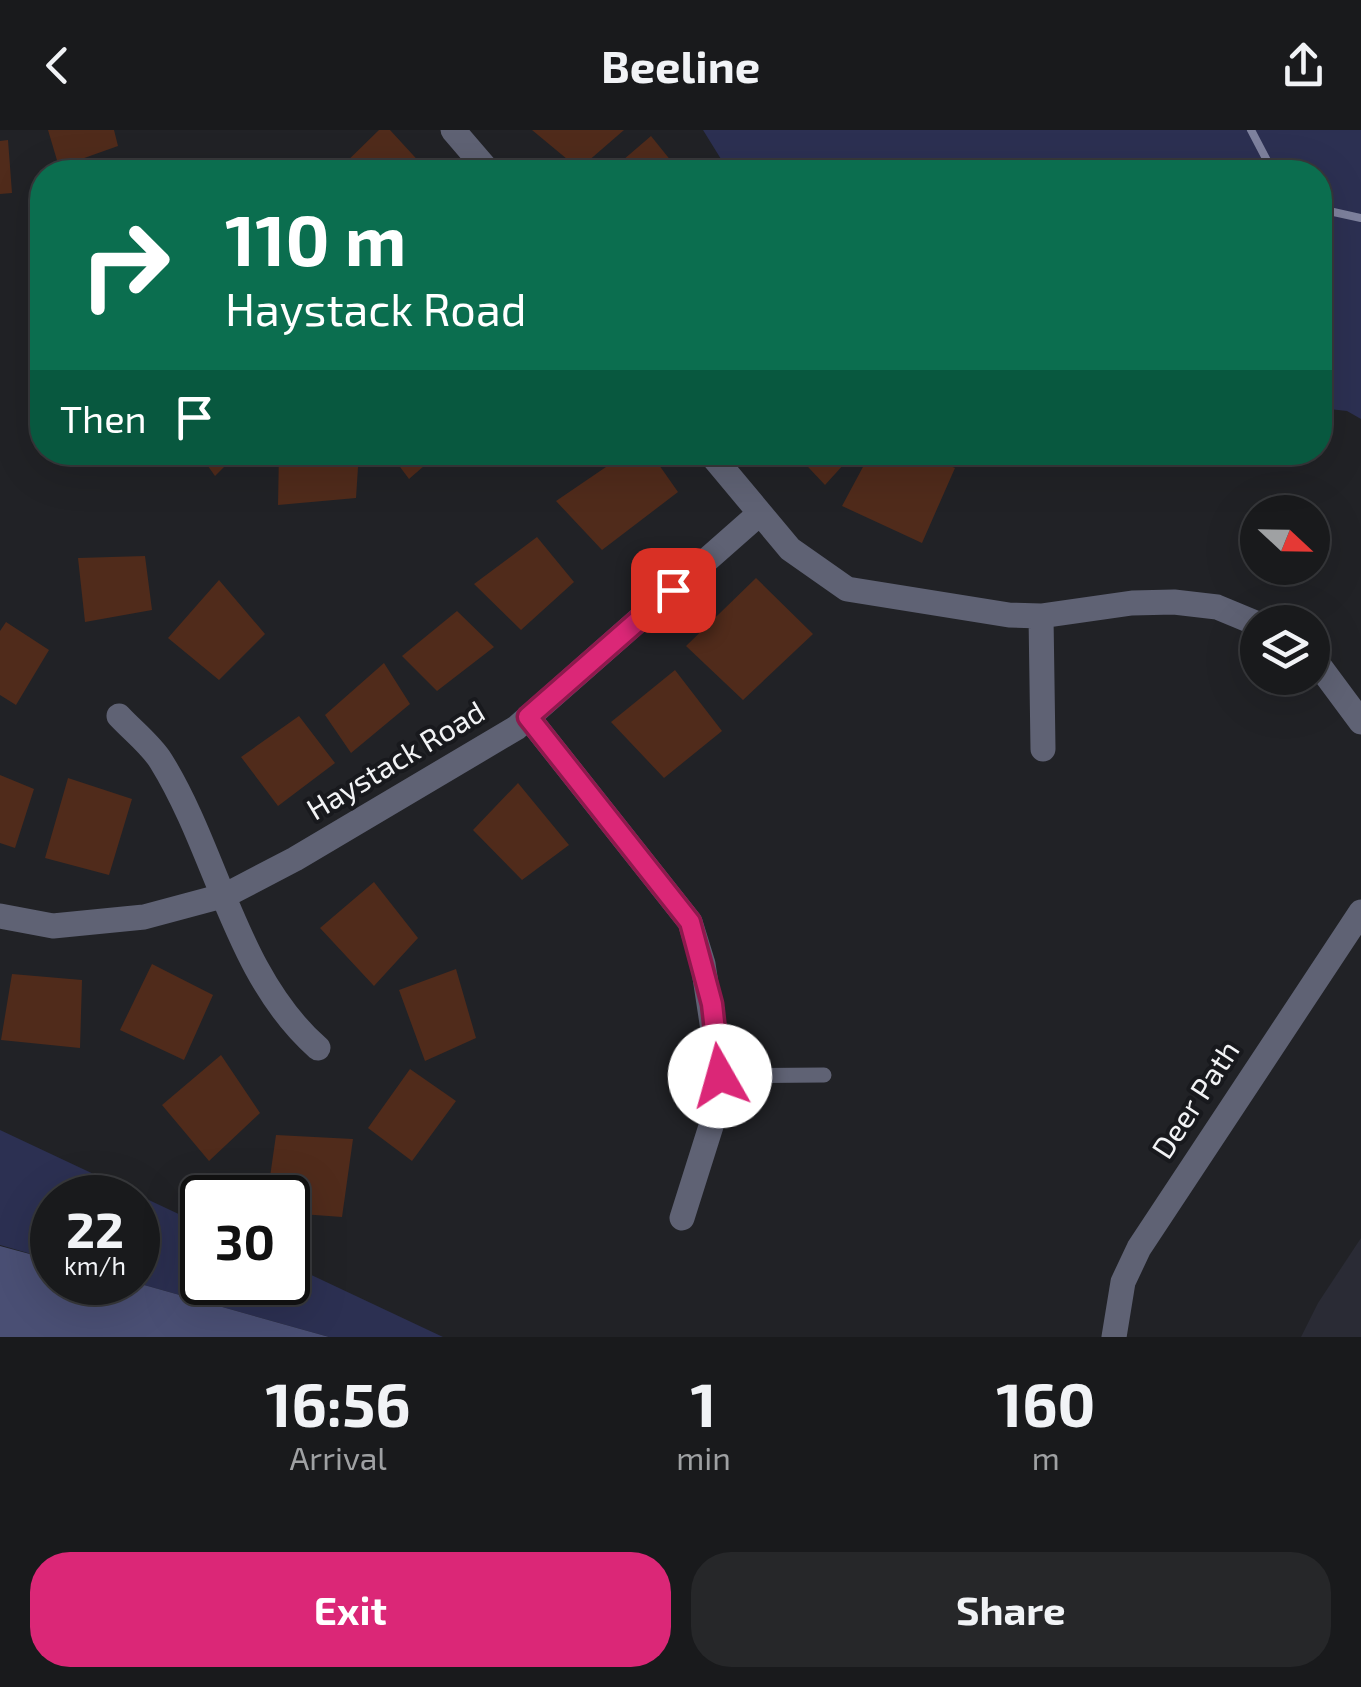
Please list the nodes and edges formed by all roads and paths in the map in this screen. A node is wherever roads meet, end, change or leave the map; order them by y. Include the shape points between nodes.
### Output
1 (453, 130) edge
2 (479, 160) edge
3 (720, 465) edge
4 (760, 513) junction
5 (1041, 616) junction
6 (1240, 617) edge
7 (1330, 680) edge
8 (119, 716) dead end
9 (528, 717) junction
10 (1361, 722) edge
11 (1043, 749) dead end
12 (226, 895) junction
13 (1361, 912) edge
14 (0, 916) edge
15 (318, 1048) dead end
16 (824, 1075) dead end
17 (720, 1076) junction
18 (682, 1218) dead end
19 (1114, 1337) edge

1 - 2 street
3 - 4 street
4 - 5 street via 790,549 847,589 957,610
4 - 9 street, Haystack Road
5 - 6 street via 1174,602
5 - 11 street
7 - 10 street
8 - 12 street via 160,759
9 - 12 street, Haystack Road
9 - 17 street via 690,922 712,1004
12 - 14 street, Haystack Road via 144,917 53,926
12 - 15 street via 256,969 290,1023
13 - 19 street, Deer Path via 1139,1248 1123,1282
16 - 17 lane
17 - 18 street via 718,1104

